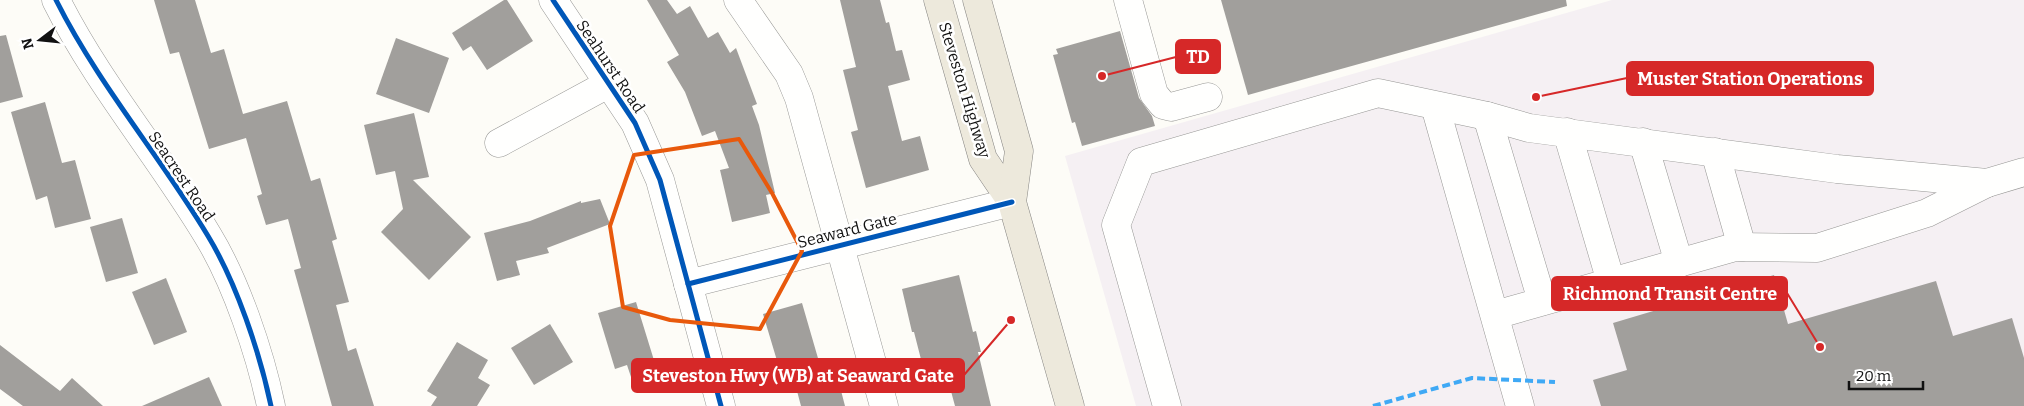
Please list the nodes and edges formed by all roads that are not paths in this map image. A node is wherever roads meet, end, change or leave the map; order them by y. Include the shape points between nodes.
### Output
1 (56, 0) edge
2 (552, 0) edge
3 (738, 0) edge
4 (938, 0) edge
5 (977, 0) edge
6 (1128, 0) edge
7 (608, 84) junction
8 (1208, 97) dead end
9 (1435, 106) junction
10 (1487, 116) junction
11 (1567, 132) junction
12 (1643, 142) junction
13 (498, 143) dead end
14 (1715, 152) junction
15 (2024, 172) edge
16 (1987, 183) junction
17 (1012, 202) junction
18 (838, 245) junction
19 (1742, 247) junction
20 (1678, 263) junction
21 (1611, 282) junction
22 (688, 284) junction
23 (1542, 301) junction
24 (1494, 315) junction
25 (271, 406) edge
26 (721, 406) edge
27 (884, 406) edge
28 (1070, 406) edge
29 (1168, 406) edge
30 (1520, 406) edge

1 - 25 street, Seacrest Road via 89,58 208,236 225,267 259,359
2 - 7 street, Seahurst Road
3 - 18 street via 789,74 799,98
4 - 17 main road, Steveston Highway via 983,159
5 - 17 main road, Steveston Highway via 1019,151
6 - 8 street via 1154,94 1163,105 1171,107
7 - 13 street
7 - 22 street, Seahurst Road via 635,123 660,180
9 - 10 street
9 - 24 street
9 - 29 street via 1378,93 1141,162 1116,225
10 - 11 street via 1529,128
10 - 23 street
11 - 12 street
11 - 21 street
12 - 14 street
12 - 20 street
14 - 16 street via 1837,169
14 - 19 street
15 - 16 street
16 - 19 street via 1927,212 1817,248
17 - 18 street, Seaward Gate
17 - 28 main road, Steveston Highway
18 - 22 street, Seaward Gate
18 - 27 street
19 - 20 street
20 - 21 street
21 - 23 street
22 - 26 street, Seahurst Road
23 - 24 street
24 - 30 street

